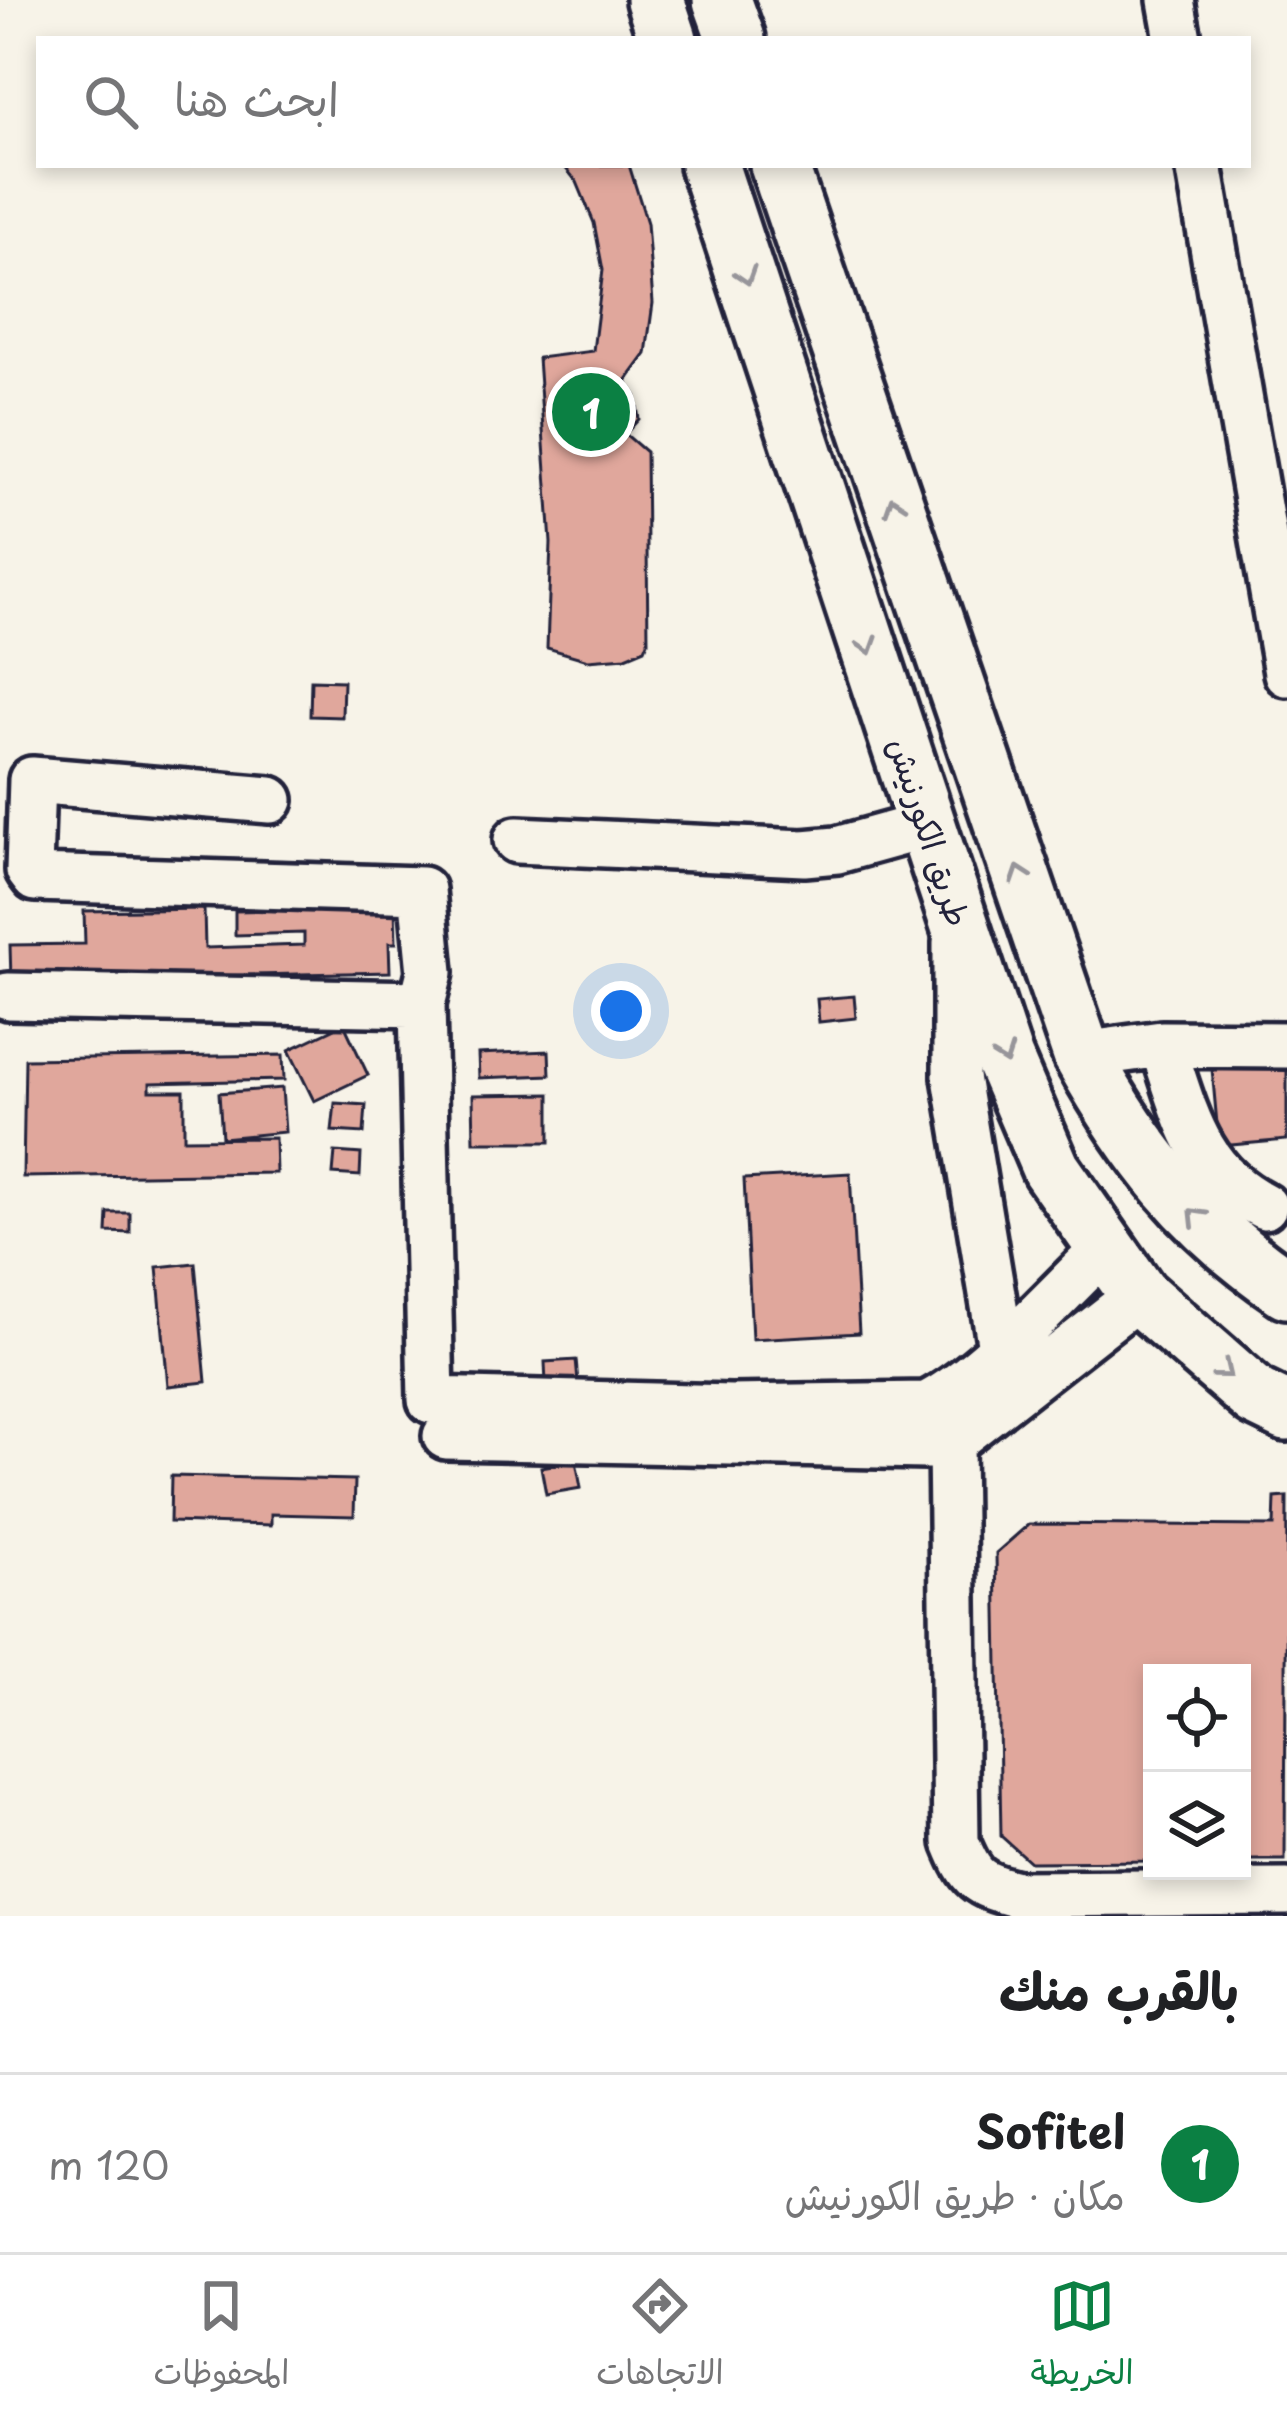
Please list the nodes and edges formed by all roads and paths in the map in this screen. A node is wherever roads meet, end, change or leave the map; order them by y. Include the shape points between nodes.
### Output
1 (655, 0) edge
2 (722, 0) edge
3 (1171, 0) edge
4 (667, 36) edge
5 (735, 36) edge
6 (1177, 36) edge
7 (710, 168) edge
8 (779, 168) edge
9 (1200, 168) edge
10 (1287, 673) edge
11 (270, 800) dead end
12 (927, 825) junction
13 (517, 840) dead end
14 (957, 914) junction
15 (8, 996) dead end
16 (422, 1004) junction
17 (1162, 1045) junction
18 (1287, 1045) edge
19 (1082, 1055) junction
20 (1264, 1206) dead end
21 (1107, 1247) junction
22 (1287, 1289) edge
23 (1139, 1295) junction
24 (1000, 1348) junction
25 (944, 1396) junction
26 (1287, 1412) edge
27 (731, 1425) junction
28 (446, 1436) dead end
29 (951, 1442) junction
30 (1287, 1892) edge

1 - 4 main road
2 - 5 main road
3 - 6 street
7 -> 12 main road, طريق الكورنيش
19 -> 8 main road
9 - 10 street
11 - 16 street via 32,780 29,869 35,878 422,890 430,972
12 - 13 street via 804,853
12 - 14 main road, طريق الكورنيش
14 -> 21 main road, طريق الكورنيش via 1004,1059 1051,1169
14 - 24 street via 956,1077
15 - 16 street
16 - 27 street via 430,1400
17 - 18 street
17 - 19 street
17 - 20 street via 1197,1144 1236,1192
22 -> 19 main road via 1241,1258 1153,1170
21 - 23 main road, طريق الكورنيش
21 - 24 street
23 -> 26 main road, طريق الكورنيش via 1256,1397
23 - 29 street
24 - 25 street
25 - 27 street via 926,1406
25 - 29 street
27 - 28 street
27 - 29 street
29 - 30 street via 956,1842 968,1872 986,1887 1016,1894

